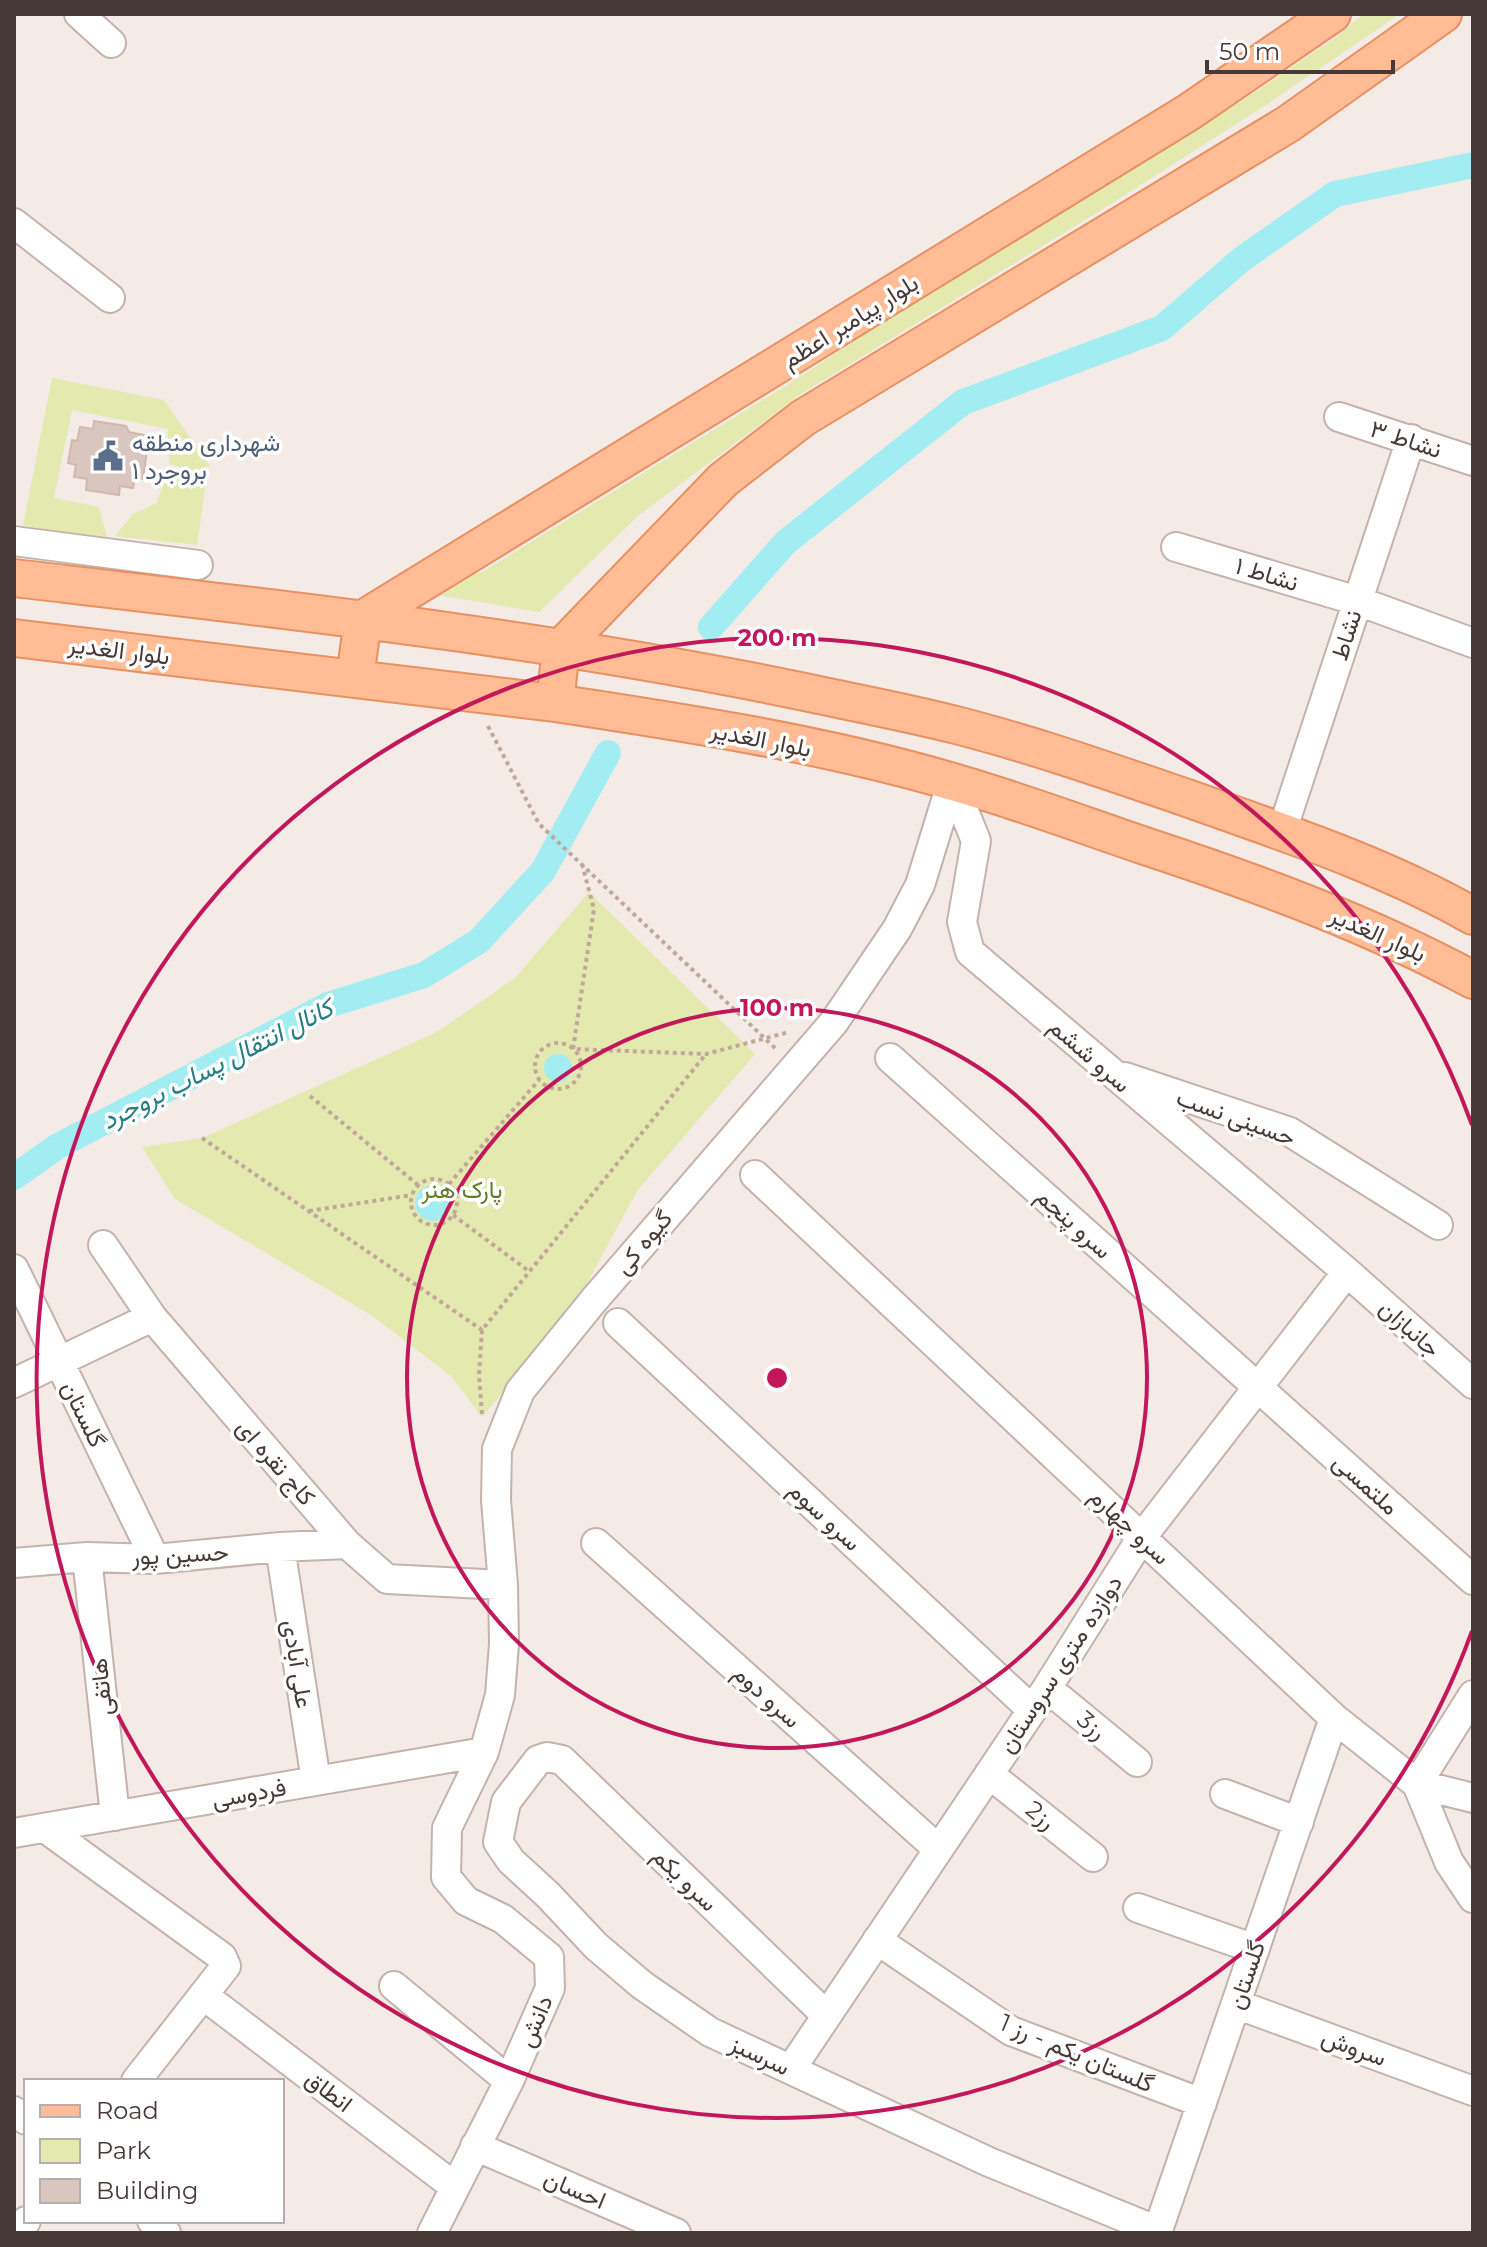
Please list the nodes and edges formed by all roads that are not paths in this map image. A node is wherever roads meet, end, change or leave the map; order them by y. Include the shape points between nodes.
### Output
1 (79, 14) edge
2 (1332, 14) edge
3 (1443, 14) edge
4 (111, 43) dead end
5 (14, 223) edge
6 (110, 298) dead end
7 (1339, 417) dead end
8 (1411, 439) junction
9 (1473, 461) edge
10 (14, 541) edge
11 (1176, 547) dead end
12 (198, 565) dead end
13 (14, 578) edge
14 (1358, 601) junction
15 (363, 619) junction
16 (14, 638) edge
17 (1473, 643) edge
18 (561, 648) junction
19 (355, 678) junction
20 (555, 703) junction
21 (952, 781) junction
22 (1282, 831) junction
23 (1473, 916) edge
24 (1473, 980) edge
25 (890, 1058) dead end
26 (1109, 1072) junction
27 (755, 1175) dead end
28 (1438, 1225) dead end
29 (103, 1245) dead end
30 (14, 1269) edge
31 (1347, 1272) junction
32 (152, 1317) junction
33 (618, 1323) dead end
34 (58, 1362) junction
35 (14, 1383) edge
36 (1473, 1384) edge
37 (1259, 1388) junction
38 (1142, 1537) junction
39 (596, 1543) dead end
40 (347, 1544) junction
41 (280, 1547) junction
42 (87, 1557) junction
43 (155, 1559) junction
44 (14, 1563) edge
45 (1473, 1580) edge
46 (503, 1585) junction
47 (1473, 1695) edge
48 (1039, 1698) junction
49 (1334, 1718) junction
50 (484, 1752) junction
51 (538, 1760) joint
52 (1137, 1762) dead end
53 (989, 1774) junction
54 (316, 1781) junction
55 (1417, 1784) junction
56 (1225, 1794) dead end
57 (1473, 1798) edge
58 (115, 1816) junction
59 (1299, 1822) junction
60 (45, 1828) junction
61 (14, 1833) edge
62 (938, 1849) junction
63 (1093, 1857) dead end
64 (1473, 1898) edge
65 (1138, 1908) dead end
66 (576, 1923) junction
67 (877, 1940) junction
68 (1255, 1949) junction
69 (549, 1957) junction
70 (394, 1986) dead end
71 (203, 1995) junction
72 (1236, 2004) junction
73 (826, 2015) junction
74 (791, 2069) junction
75 (138, 2079) edge
76 (509, 2081) junction
77 (1473, 2091) edge
78 (1202, 2103) junction
79 (475, 2146) junction
80 (455, 2187) junction
81 (1158, 2232) edge
82 (432, 2233) edge
83 (676, 2233) edge

1 - 4 street
2 - 15 main road, بلوار پیامبر اعظم via 1176,120
3 - 18 main road via 1288,124 803,418 723,480
5 - 6 street
7 - 8 street, نشاط ۳
8 - 9 street, نشاط ۳
8 - 14 street, نشاط
10 - 12 street
11 - 14 street, نشاط ۱
13 - 15 main road
14 - 17 street, نشاط ۱
14 - 22 street, نشاط
15 - 18 main road
15 - 19 main road
16 - 19 main road, بلوار الغدیر
18 - 20 main road
18 - 22 main road via 759,682 958,725
19 - 20 main road, بلوار الغدیر
20 - 21 main road, بلوار الغدیر via 829,751
21 - 24 main road, بلوار الغدیر via 1257,883 1410,946
21 - 26 street, سرو ششم via 976,841 962,922 970,952
21 - 46 street, گیوه کی via 920,885 834,1022 520,1391 497,1449
22 - 23 main road via 1424,889
25 - 37 street, سرو پنجم
26 - 28 street, حسینی نسب via 1290,1132
26 - 31 street, سرو ششم
27 - 38 street, سرو چهارم
29 - 32 street, کاج نقره ای
30 - 34 street, گلستان
31 - 36 street, جانبازان
31 - 37 street, دوازده متری سروستان
32 - 34 street
32 - 40 street, کاج نقره ای
33 - 48 street, سرو سوم
34 - 35 street
34 - 43 street, گلستان
37 - 38 street, دوازده متری سروستان
37 - 45 street, ملتمسی
38 - 48 street, دوازده متری سروستان
38 - 49 street, سرو چهارم
39 - 62 street, سرو دوم
40 - 41 street, حسین پور
40 - 46 street, کاج نقره ای via 387,1579
41 - 43 street, حسین پور
41 - 54 street, علی آبادی
42 - 43 street, حسین پور
42 - 44 street, حسین پور
42 - 58 street, هاتفی
46 - 50 street, گیوه کی via 500,1695
47 - 55 street
48 - 52 street, رز3
48 - 53 street, دوازده متری سروستان
49 - 55 street, سرو چهارم
49 - 59 street, گلستان
50 - 54 street, فردوسی
50 - 69 street via 447,1828 446,1877 466,1901 503,1919
51 - 66 street, سرسبز via 506,1802 498,1842
51 - 73 street, سرو یکم via 562,1760
53 - 62 street, دوازده متری سروستان
53 - 63 street, رز2
54 - 58 street, فردوسی
55 - 57 street
55 - 64 street, سرو چهارم via 1449,1862
56 - 59 street
58 - 60 street, فردوسی
59 - 68 street, گلستان
60 - 61 street, فردوسی
60 - 71 street via 222,1957 226,1966
62 - 67 street, دوازده متری سروستان
65 - 68 street
66 - 69 street
66 - 74 street, سرسبز via 642,1985 710,2032
67 - 73 street, دوازده متری سروستان
67 - 78 street, گلستان یکم - رز 1 via 1011,2031
68 - 72 street, گلستان
69 - 76 street, دانش via 550,1988
70 - 76 street
71 - 75 street
71 - 80 street, انطاق
72 - 77 street, سروش
72 - 78 street, گلستان
73 - 74 street, دوازده متری سروستان
74 - 81 street, سرسبز via 989,2162
76 - 79 street, دانش
78 - 81 street, گلستان
79 - 80 street, دانش
79 - 83 street, احسان
80 - 82 street, دانش

